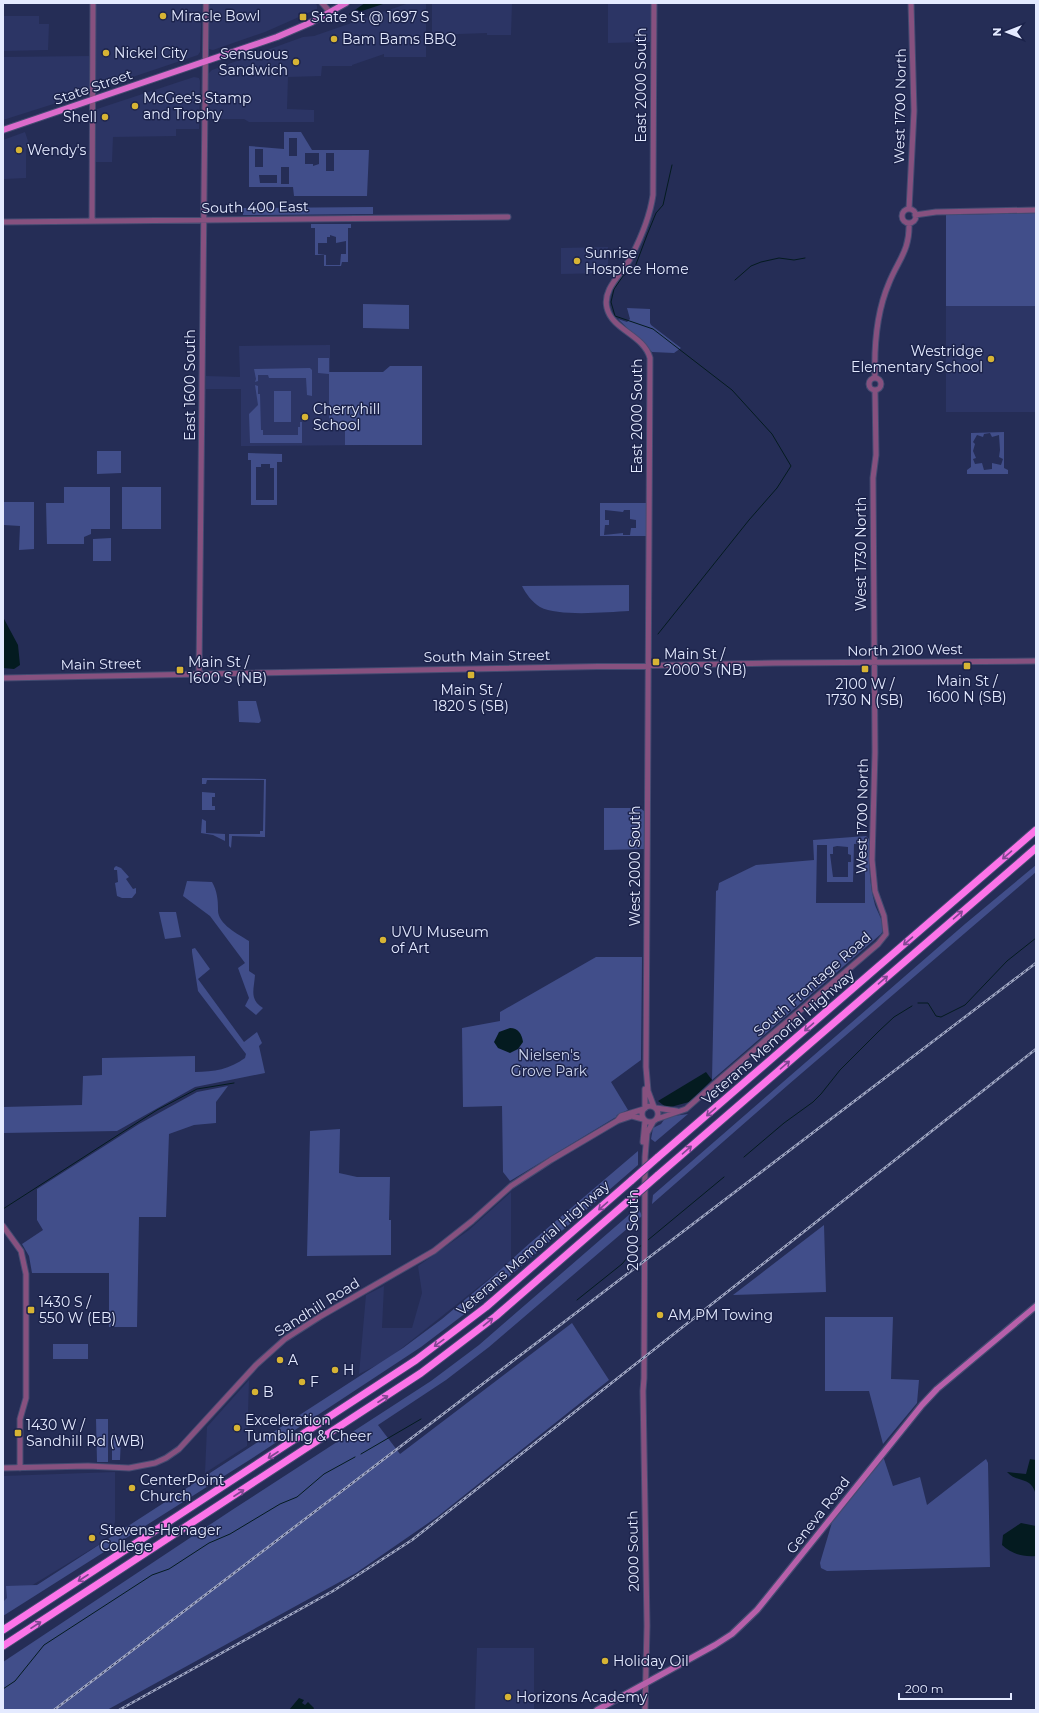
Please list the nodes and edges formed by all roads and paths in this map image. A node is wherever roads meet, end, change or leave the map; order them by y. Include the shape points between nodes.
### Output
1 (94, 3) edge
2 (206, 3) edge
3 (322, 3) edge
4 (346, 3) edge
5 (654, 3) edge
6 (911, 3) edge
7 (330, 12) junction
8 (205, 62) junction
9 (93, 99) junction
10 (3, 130) edge
11 (909, 210) junction
12 (1036, 210) edge
13 (915, 215) junction
14 (508, 218) dead end
15 (203, 220) junction
16 (92, 221) junction
17 (3, 222) edge
18 (909, 223) junction
19 (875, 377) junction
20 (875, 390) junction
21 (1036, 661) edge
22 (874, 662) junction
23 (775, 663) joint
24 (649, 666) junction
25 (199, 675) junction
26 (3, 678) edge
27 (875, 719) joint
28 (1036, 830) edge
29 (1036, 848) edge
30 (886, 934) joint
31 (646, 1067) junction
32 (655, 1108) junction
33 (644, 1109) junction
34 (678, 1111) junction
35 (644, 1120) junction
36 (617, 1121) junction
37 (655, 1121) junction
38 (646, 1157) junction
39 (3, 1226) edge
40 (1036, 1306) edge
41 (3, 1468) edge
42 (20, 1468) junction
43 (3, 1629) edge
44 (3, 1646) edge
45 (646, 1684) junction
46 (597, 1710) edge
47 (645, 1710) edge

1 - 9 street
2 - 8 street, East 1600 South
3 - 7 street
4 - 7 main road, State Street
5 - 24 street, East 2000 South via 652,203 630,260 610,289 606,305 609,314 646,348 650,358
6 - 11 street, West 1700 North via 914,111
7 - 8 main road, State Street via 279,36
8 - 9 main road, State Street
8 - 15 street, East 1600 South
9 - 10 main road, State Street
9 - 16 street
11 - 13 street
11 - 18 street via 904,211 902,215 903,220
12 - 13 street via 947,211
13 - 18 street
14 - 15 street, South 400 East
15 - 16 street, South 400 East
15 - 25 street, East 1600 South
16 - 17 street, South 400 East
18 - 19 street via 904,256 888,283 880,314
19 - 20 street via 869,384
19 - 20 street via 880,379 882,384
20 - 22 street, West 1730 North
21 - 22 street, North 2100 West
22 - 23 street, North 2100 West
22 - 27 street, West 1730 North
23 - 24 street, South Main Street
24 - 25 street, South Main Street
24 - 31 street, West 2000 South
25 - 26 street, Main Street
27 - 30 street, West 1700 North via 872,868
28 -> 43 highway, Veterans Memorial Highway, bridge via 486,1306 416,1360
44 -> 29 highway, Veterans Memorial Highway, bridge via 421,1373 496,1316
30 - 34 street, South Frontage Road via 878,944 694,1103
31 - 32 street, West 2000 South via 648,1091
31 - 33 street, West 2000 South
32 - 33 street via 649,1106
32 - 34 street
32 - 37 street via 658,1113
33 - 35 street
33 - 36 street, Sandhill Road via 621,1116
34 - 37 street, South Frontage Road
35 - 36 street, Sandhill Road via 632,1116
35 - 37 street
35 - 38 street via 643,1142
36 - 42 street, Sandhill Road via 512,1186 434,1251 284,1339 256,1365 189,1439 166,1458 145,1466 128,1468
37 - 38 street via 648,1133
38 - 45 street, 2000 South via 641,1382
39 - 42 street via 21,1251 26,1274 26,1398 20,1419
40 - 45 main road, Geneva Road via 925,1402 757,1610 726,1639
41 - 42 street, Sandhill Road
45 - 46 main road, Geneva Road
45 - 47 street, 2000 South

